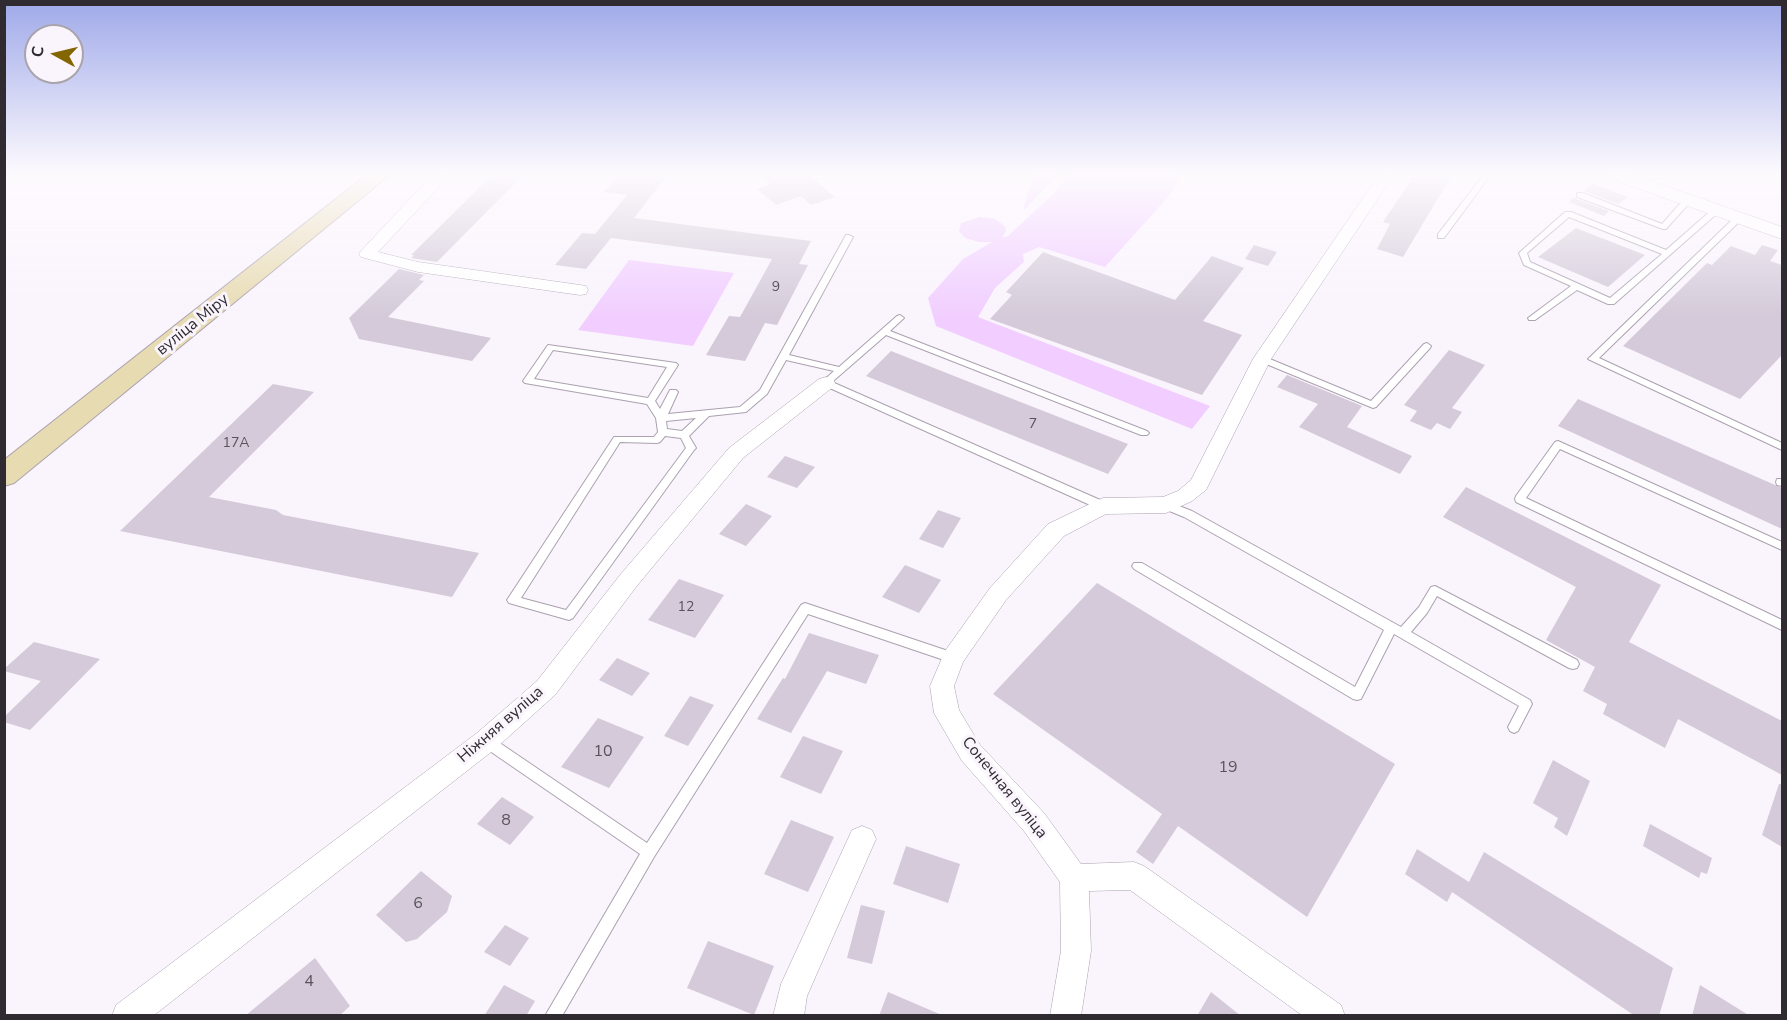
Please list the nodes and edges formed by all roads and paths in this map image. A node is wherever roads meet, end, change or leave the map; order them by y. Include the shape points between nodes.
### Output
1 (323, 221) edge
2 (398, 221) edge
3 (1356, 221) edge
4 (1453, 221) edge
5 (1560, 221) edge
6 (1585, 221) edge
7 (1646, 221) edge
8 (1669, 221) edge
9 (1705, 221) edge
10 (1736, 221) edge
11 (1746, 221) edge
12 (1782, 233) edge
13 (1441, 236) dead end
14 (849, 237) dead end
15 (1667, 253) junction
16 (1576, 286) junction
17 (580, 290) dead end
18 (900, 318) dead end
19 (1532, 318) dead end
20 (885, 332) junction
21 (1427, 346) dead end
22 (783, 357) junction
23 (1262, 359) junction
24 (833, 376) junction
25 (673, 392) dead end
26 (650, 401) junction
27 (706, 414) junction
28 (661, 418) junction
29 (663, 432) junction
30 (1144, 433) dead end
31 (684, 435) junction
32 (1782, 447) edge
33 (4, 476) edge
34 (1166, 505) junction
35 (1103, 506) junction
36 (1782, 546) edge
37 (1138, 566) dead end
38 (1782, 625) edge
39 (1391, 628) junction
40 (1403, 633) junction
41 (953, 658) junction
42 (1573, 664) dead end
43 (1514, 727) dead end
44 (486, 741) junction
45 (862, 839) dead end
46 (649, 852) junction
47 (1074, 878) junction
48 (127, 1016) edge
49 (553, 1016) edge
50 (788, 1016) edge
51 (1065, 1016) edge
52 (1330, 1016) edge

1 - 33 main road, вуліца Міру
2 - 17 street via 367,254 418,267
3 - 23 street
4 - 13 lane
5 - 16 lane via 1523,253 1527,263
6 - 15 lane
7 - 8 lane via 1663,227
9 - 15 lane
10 - 32 lane via 1593,359
11 - 12 street
14 - 22 lane
15 - 16 lane via 1611,302
16 - 19 lane
18 - 20 lane
20 - 24 lane
20 - 30 lane
21 - 23 lane via 1373,405
22 - 24 lane
22 - 27 lane via 764,392 742,410
23 - 34 street via 1199,485
24 - 35 lane
24 - 44 street, Ніжняя вуліца via 736,453 621,590 546,688
25 - 28 lane
26 - 26 lane via 639,399 528,381 551,347 673,365
26 - 28 lane
27 - 28 lane
27 - 31 lane
28 - 29 lane
29 - 31 lane
29 - 31 lane via 657,440 617,438 513,600 569,615 691,448
34 - 35 street, Сонечная вуліца
34 - 39 lane
35 - 41 street, Сонечная вуліца via 1056,530 998,594
36 - 38 lane via 1558,444 1520,499
37 - 39 lane via 1357,695
39 - 40 lane
40 - 42 lane via 1434,590
40 - 43 lane via 1526,704
41 - 46 lane via 806,608
41 - 47 street, Сонечная вуліца via 942,686 947,713 971,753 1034,822
44 - 46 lane
44 - 48 street, Ніжняя вуліца
45 - 50 street via 792,995
46 - 49 lane
47 - 51 street via 1076,951
47 - 52 street via 1134,876

